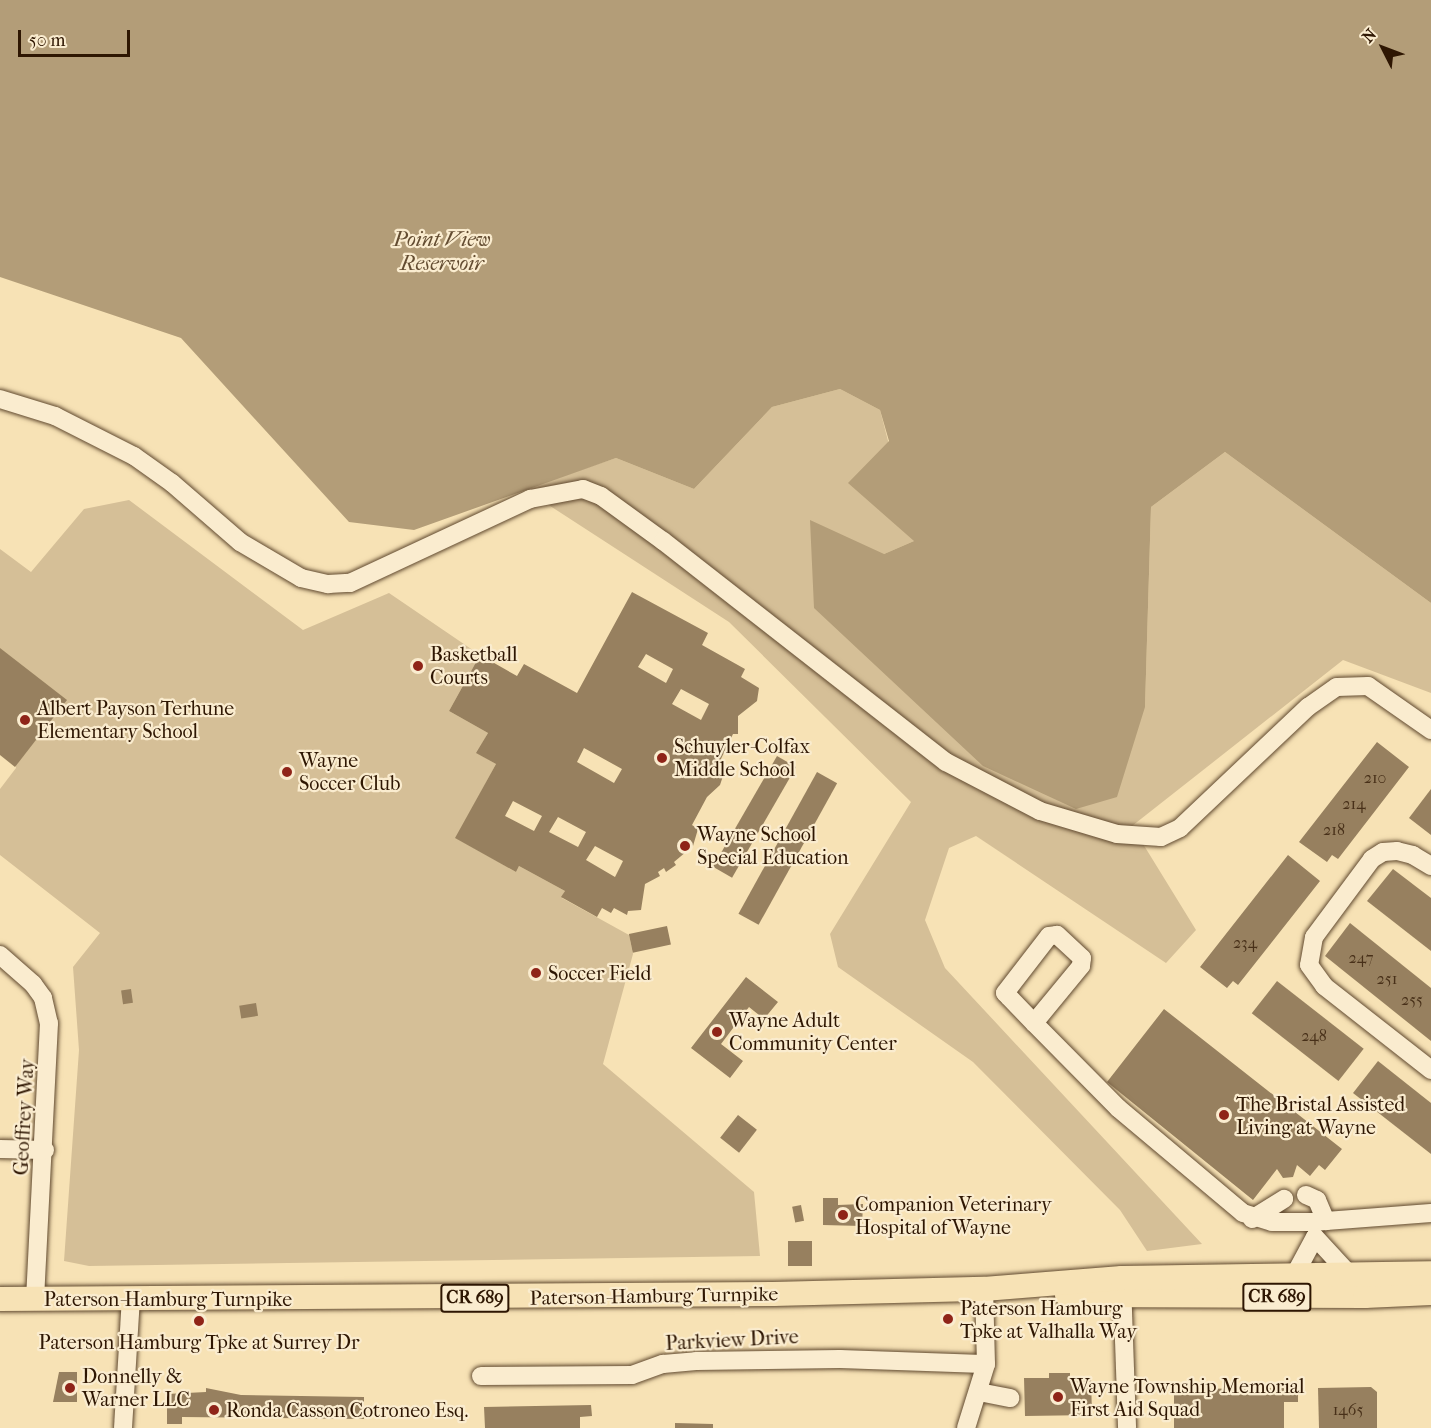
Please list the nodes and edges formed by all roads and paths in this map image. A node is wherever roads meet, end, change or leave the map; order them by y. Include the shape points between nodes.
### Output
1 (0, 399) edge
2 (1431, 730) edge
3 (1431, 866) edge
4 (0, 955) edge
5 (1034, 1023) junction
6 (1431, 1071) edge
7 (0, 1149) edge
8 (45, 1150) junction
9 (1306, 1195) dead end
10 (1284, 1199) dead end
11 (1425, 1215) edge
12 (1252, 1219) junction
13 (1318, 1227) junction
14 (1431, 1273) edge
15 (1350, 1275) junction
16 (1294, 1276) junction
17 (1122, 1288) junction
18 (984, 1289) junction
19 (1431, 1293) edge
20 (0, 1299) edge
21 (131, 1299) junction
22 (35, 1300) junction
23 (986, 1364) junction
24 (481, 1376) dead end
25 (979, 1392) junction
26 (1010, 1398) dead end
27 (123, 1428) edge
28 (966, 1428) edge
29 (1127, 1428) edge

1 - 2 street via 55,416 134,456 240,542 301,578 328,584 350,583 530,499 583,489 601,496 946,762 1040,811 1117,834 1161,837 1180,828 1308,707 1337,687 1353,684 1382,693
3 - 6 street via 1397,851 1383,852 1372,859 1314,937 1309,964 1324,986
4 - 8 street, Geoffrey Way via 33,984 48,1012 51,1040
5 - 5 street via 1005,993 1049,936 1057,935 1082,958 1081,966
5 - 12 street via 1118,1108
7 - 8 street
8 - 22 street, Geoffrey Way
9 - 13 street via 1317,1200
10 - 12 street
11 - 13 street via 1382,1215
12 - 13 street
13 - 15 street
13 - 16 street
14 - 15 main road, Paterson-Hamburg Turnpike / CR 689
15 - 16 main road, Paterson-Hamburg Turnpike / CR 689
16 - 17 main road, Paterson-Hamburg Turnpike / CR 689
17 - 18 main road, Paterson-Hamburg Turnpike / CR 689
17 - 19 main road, Paterson-Hamburg Turnpike / CR 689
17 - 29 street
18 - 21 main road, Paterson-Hamburg Turnpike / CR 689 via 410,1299
18 - 23 street
20 - 22 main road, Paterson-Hamburg Turnpike / CR 689
21 - 22 main road, Paterson-Hamburg Turnpike / CR 689
21 - 27 street
23 - 24 street, Parkview Drive via 840,1359 696,1361 663,1364 632,1375
23 - 25 street
25 - 26 street
25 - 28 street

